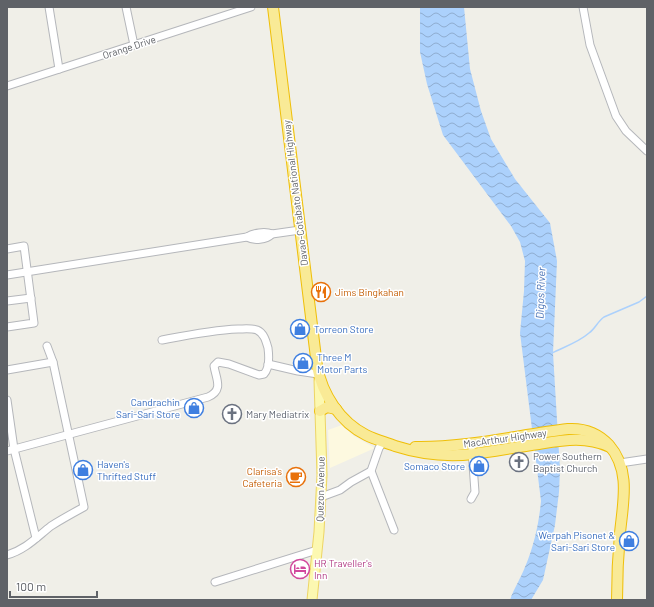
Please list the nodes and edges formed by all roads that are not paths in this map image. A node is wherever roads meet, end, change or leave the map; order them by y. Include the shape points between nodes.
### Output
1 (48, 7) edge
2 (126, 7) edge
3 (251, 7) edge
4 (583, 7) edge
5 (276, 8) edge
6 (134, 45) junction
7 (59, 69) junction
8 (7, 86) edge
9 (647, 151) edge
10 (300, 230) junction
11 (7, 249) edge
12 (27, 272) junction
13 (7, 275) edge
14 (31, 298) junction
15 (7, 301) edge
16 (7, 327) edge
17 (162, 340) dead end
18 (47, 346) dead end
19 (53, 362) junction
20 (268, 364) junction
21 (7, 370) edge
22 (319, 376) junction
23 (7, 400) edge
24 (336, 409) junction
25 (320, 411) junction
26 (67, 435) junction
27 (525, 440) junction
28 (383, 442) junction
29 (471, 443) junction
30 (393, 445) junction
31 (10, 450) edge
32 (472, 454) junction
33 (647, 458) edge
34 (620, 462) junction
35 (370, 471) junction
36 (321, 497) junction
37 (471, 499) dead end
38 (394, 530) dead end
39 (36, 538) junction
40 (317, 550) junction
41 (7, 555) edge
42 (215, 582) dead end
43 (312, 600) edge
44 (617, 600) edge

1 - 7 street
2 - 6 street
3 - 6 street, Orange Drive
4 - 9 street via 590,45 616,116 626,131
5 - 10 highway, Davao-Cotabato National Highway
6 - 7 street, Orange Drive
7 - 8 street, Orange Drive
10 - 12 street via 272,234 268,238 252,240 247,237
10 - 22 highway, Davao-Cotabato National Highway
11 - 12 street via 24,246
12 - 13 street
12 - 14 street
14 - 15 street
14 - 16 street via 34,323
17 - 20 street via 212,331 257,330 266,340
18 - 19 street
19 - 21 street
19 - 26 street
20 - 22 street
20 - 26 street via 266,373 262,375 218,362 214,366 218,389 212,396
22 - 24 highway, MacArthur Highway
22 - 25 main road, Quezon Avenue
23 - 31 street
24 - 25 highway via 327,407
24 - 28 highway, MacArthur Highway via 357,429
25 - 36 main road, Quezon Avenue
26 - 31 street
26 - 39 street via 84,507
27 - 29 highway, MacArthur Highway
27 - 32 highway, MacArthur Highway
27 - 34 highway, MacArthur Highway via 560,435 576,429 591,431 599,435 614,450
28 - 30 highway, MacArthur Highway
28 - 35 street
29 - 30 highway, MacArthur Highway via 430,447
29 - 32 street
30 - 32 highway, MacArthur Highway via 430,454
31 - 39 street
32 - 37 street via 475,492
33 - 34 street
34 - 44 highway, MacArthur Highway via 624,489
35 - 36 street via 340,490
35 - 38 street
36 - 40 main road, Quezon Avenue
39 - 41 street via 17,552
40 - 42 street
40 - 43 main road, Quezon Avenue

